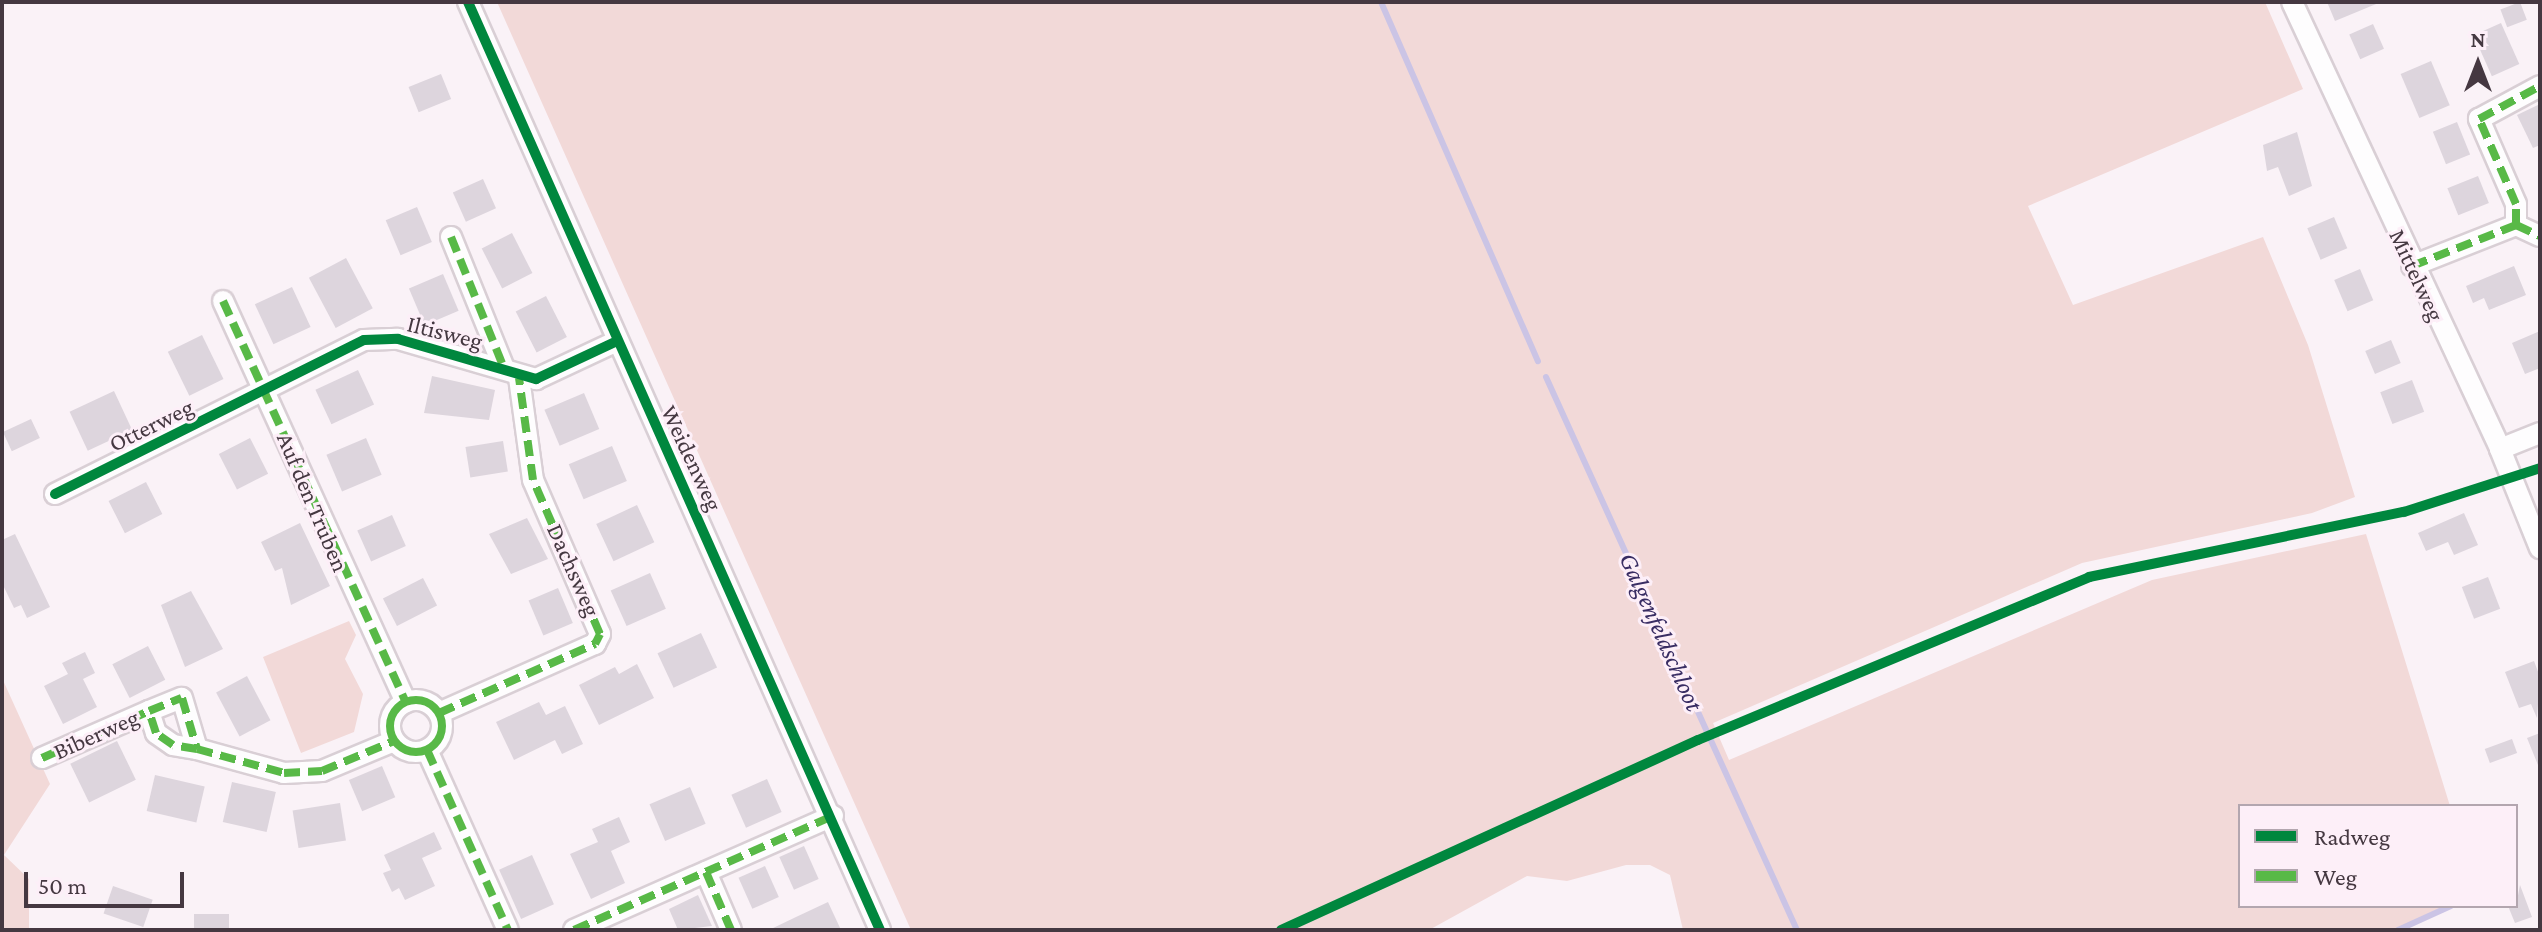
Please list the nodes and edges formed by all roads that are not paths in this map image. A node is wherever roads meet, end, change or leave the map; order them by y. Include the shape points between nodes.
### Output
1 (468, 2) edge
2 (2292, 2) edge
3 (2540, 86) edge
4 (2516, 225) junction
5 (2540, 236) edge
6 (451, 237) dead end
7 (2412, 266) junction
8 (223, 301) dead end
9 (617, 341) junction
10 (512, 373) junction
11 (265, 392) junction
12 (2540, 433) edge
13 (2500, 449) junction
14 (55, 494) dead end
15 (2540, 548) edge
16 (406, 702) junction
17 (149, 711) junction
18 (439, 713) junction
19 (394, 741) junction
20 (197, 749) junction
21 (427, 750) junction
22 (42, 758) dead end
23 (833, 816) junction
24 (706, 872) junction
25 (508, 930) edge
26 (574, 930) edge
27 (731, 930) edge
28 (880, 930) edge

1 - 9 street, Weidenweg
2 - 7 street, Mittelweg
3 - 4 street via 2479,119 2516,204
4 - 5 street
4 - 7 street
6 - 10 street, Iltisweg
7 - 13 street, Mittelweg
8 - 11 street, Auf den Truben
9 - 10 street, Iltisweg via 536,379
9 - 23 street, Weidenweg
10 - 11 street, Iltisweg via 398,339 364,340
10 - 18 street, Dachsweg via 533,480 600,634 595,644
11 - 14 street, Otterweg
11 - 16 street, Auf den Truben
12 - 13 street
13 - 15 street, Mittelweg
16 - 18 street via 424,701
16 - 19 street via 391,719
17 - 20 street, Biberweg via 156,733 173,745
17 - 20 street, Biberweg via 182,698
17 - 22 street, Biberweg
18 - 21 street via 441,734
19 - 20 street, Biberweg via 304,775
19 - 21 street via 409,752
21 - 25 street
23 - 24 street
23 - 28 street, Weidenweg
24 - 26 street
24 - 27 street

